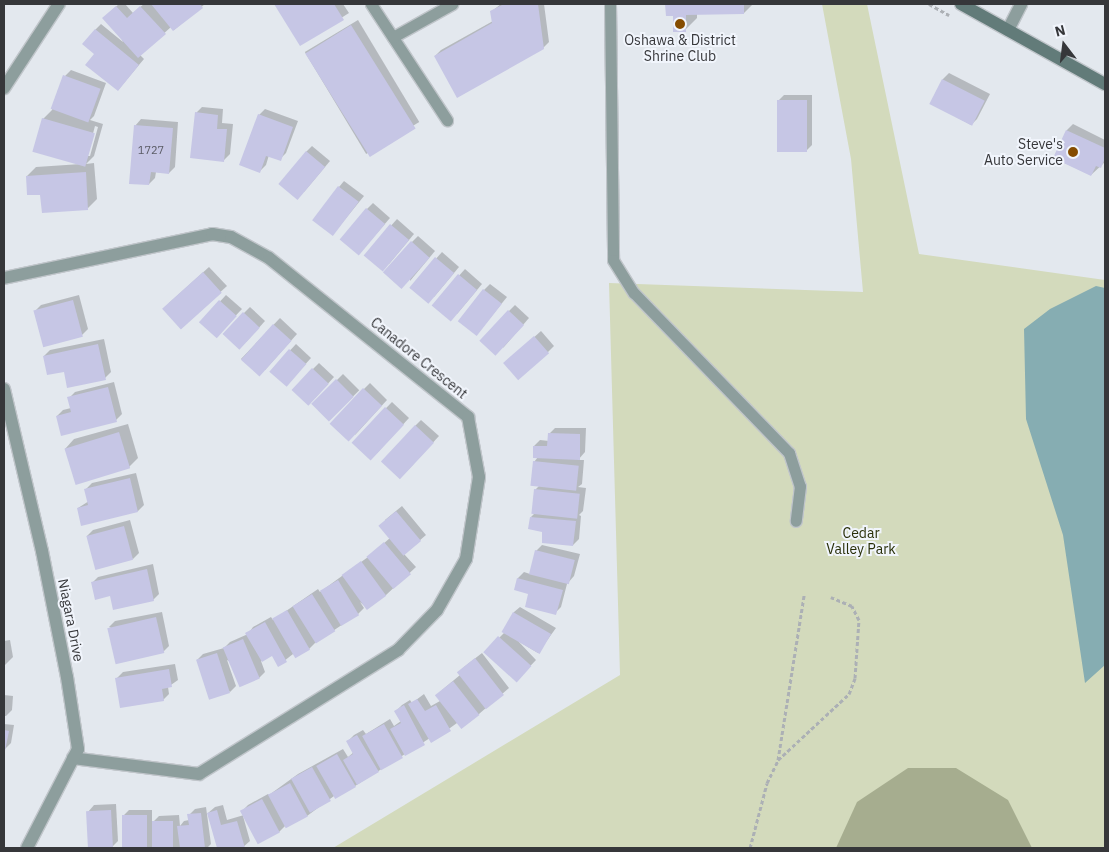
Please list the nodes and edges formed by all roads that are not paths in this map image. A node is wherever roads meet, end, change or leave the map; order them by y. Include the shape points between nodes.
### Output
1 (59, 4) edge
2 (371, 4) edge
3 (452, 4) edge
4 (610, 4) edge
5 (961, 4) edge
6 (1022, 4) edge
7 (1008, 30) junction
8 (393, 37) junction
9 (1105, 84) edge
10 (4, 88) edge
11 (446, 120) dead end
12 (4, 278) edge
13 (4, 388) edge
14 (796, 521) dead end
15 (73, 758) junction
16 (27, 848) edge

1 - 10 street
2 - 8 lane
3 - 8 lane
4 - 14 lane via 613,260 634,293 789,453 800,486
5 - 7 main road
6 - 7 street
7 - 9 main road
8 - 11 lane
12 - 15 street, Canadore Crescent via 212,234 231,237 269,258 468,417 479,477 466,560 437,610 398,650 199,774
13 - 15 street, Niagara Drive via 42,550 67,677 78,749
15 - 16 street, Niagara Drive

